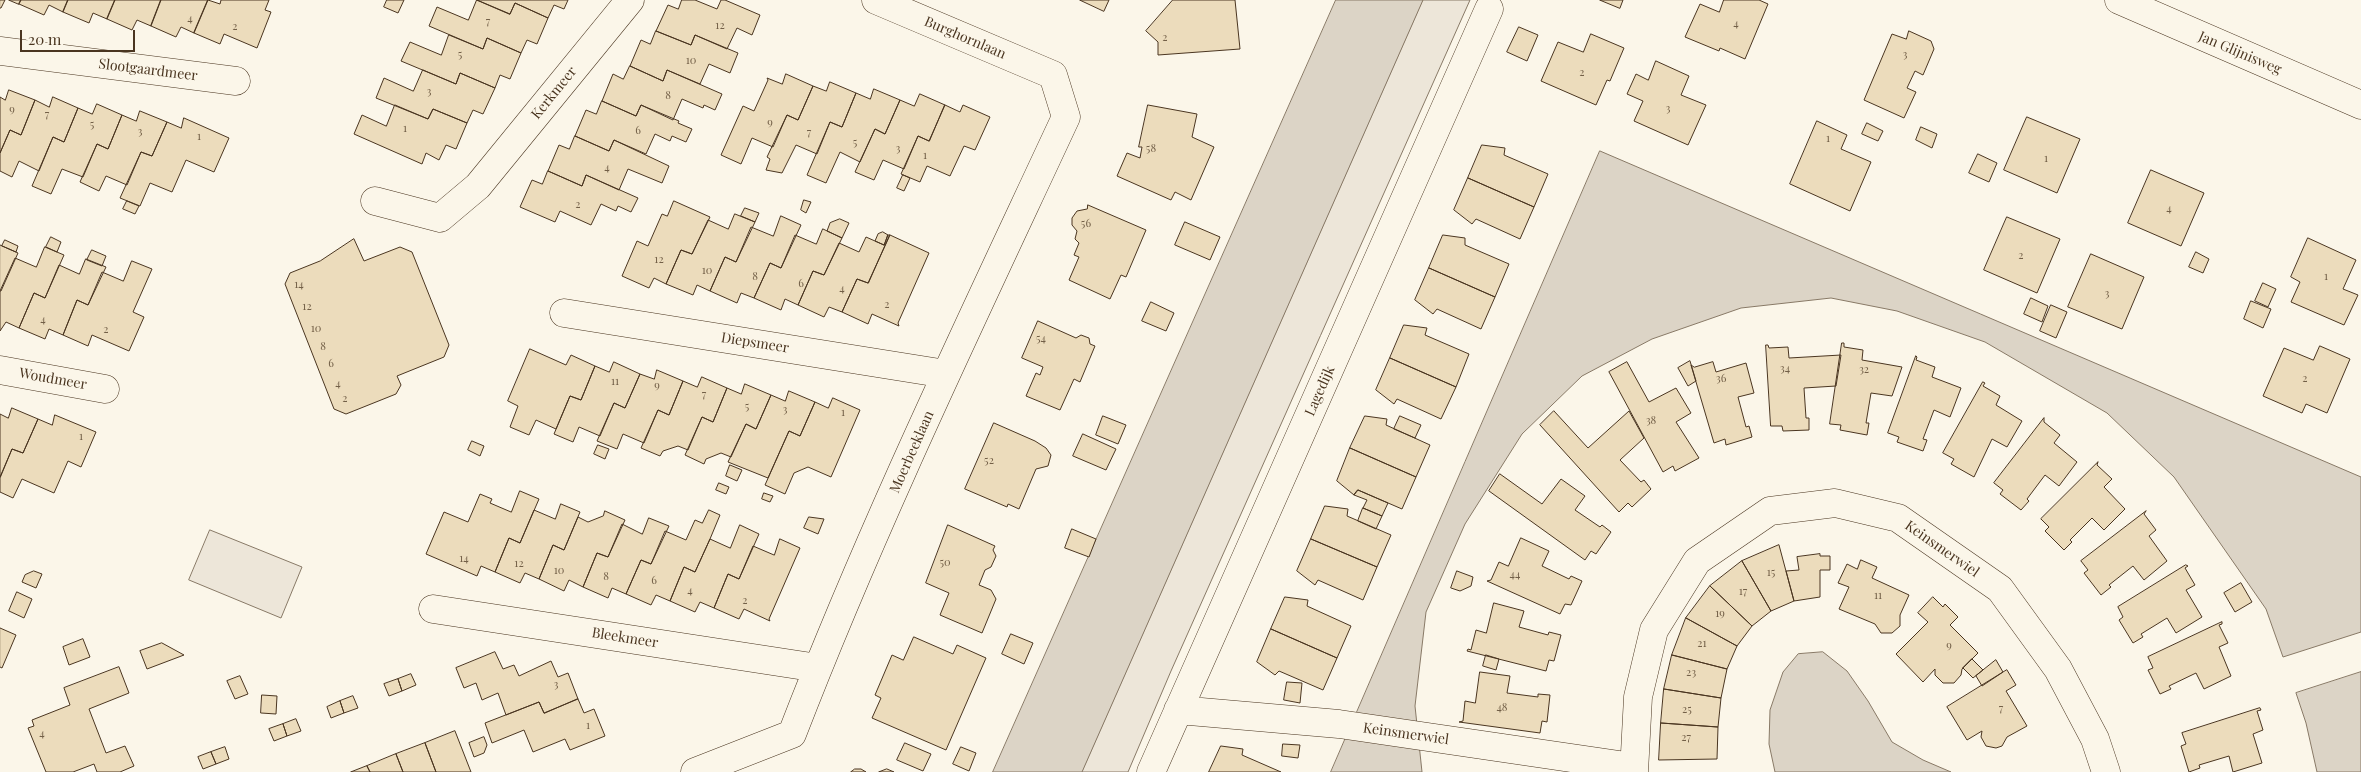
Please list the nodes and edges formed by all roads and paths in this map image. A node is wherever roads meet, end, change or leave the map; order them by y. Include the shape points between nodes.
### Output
1 (630, 0) edge
2 (876, 0) edge
3 (2119, 0) edge
4 (1489, 9) dead end
5 (0, 51) edge
6 (1053, 76) joint
7 (236, 81) dead end
8 (2361, 105) edge
9 (375, 201) dead end
10 (564, 313) dead end
11 (0, 370) edge
12 (946, 374) junction
13 (105, 389) dead end
14 (433, 609) dead end
15 (818, 668) junction
16 (1178, 710) junction
17 (1634, 770) edge
18 (695, 772) edge
19 (1151, 772) edge
20 (2106, 772) edge

1 - 9 street, Kerkmeer via 478,186 440,218
2 - 6 street, Burghornlaan
3 - 8 street, Jan Glijnisweg
4 - 16 street, Lagedijk
5 - 7 street, Slootgaardmeer
6 - 12 street, Moerbeeklaan via 1066,117
10 - 12 street, Diepsmeer
11 - 13 street, Woudmeer
12 - 15 street, Moerbeeklaan
14 - 15 street, Bleekmeer
15 - 18 street, Moerbeeklaan via 792,734
16 - 17 street, Keinsmerwiel via 1339,724
16 - 19 street, Lagedijk
17 - 20 street, Keinsmerwiel via 1638,697 1654,630 1697,561 1770,511 1835,503 1898,518 2000,589 2058,669 2095,739

